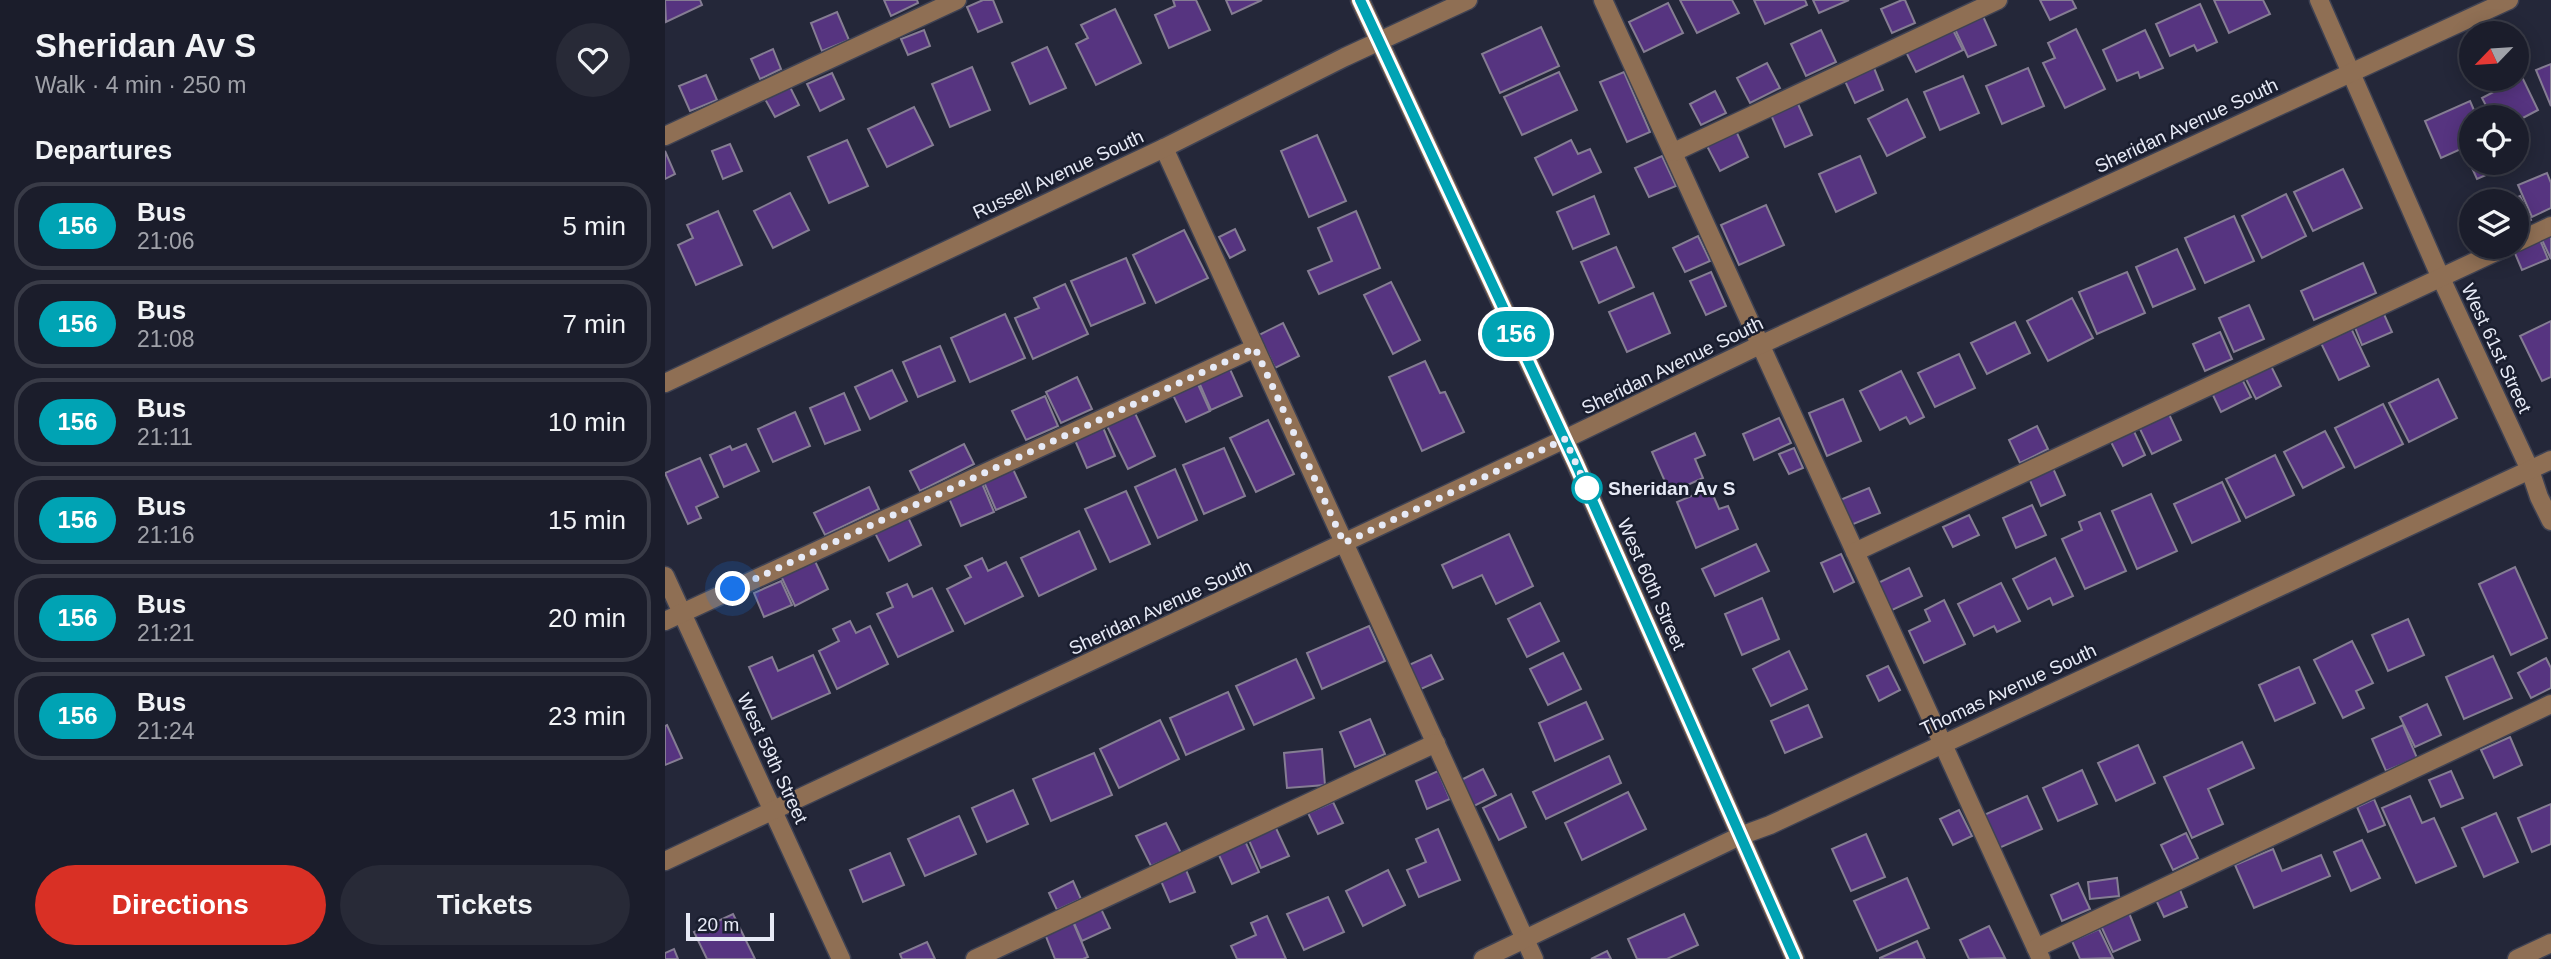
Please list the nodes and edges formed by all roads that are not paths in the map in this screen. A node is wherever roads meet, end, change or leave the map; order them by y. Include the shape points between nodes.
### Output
1 (957, 0) edge
2 (1360, 0) edge
3 (1468, 0) edge
4 (1603, 0) edge
5 (1998, 0) edge
6 (2319, 0) edge
7 (2509, 0) edge
8 (1379, 42) junction
9 (2351, 73) junction
10 (665, 136) edge
11 (1164, 148) junction
12 (1674, 152) junction
13 (2551, 226) edge
14 (2529, 236) edge
15 (2479, 259) edge
16 (2440, 276) junction
17 (1761, 345) junction
18 (1255, 348) junction
19 (665, 383) edge
20 (1565, 439) junction
21 (2551, 460) edge
22 (2530, 470) junction
23 (2551, 522) edge
24 (1344, 543) junction
25 (1855, 552) junction
26 (665, 576) edge
27 (682, 612) junction
28 (665, 621) edge
29 (2551, 704) edge
30 (1436, 743) junction
31 (1941, 743) junction
32 (774, 811) junction
33 (1740, 836) junction
34 (665, 861) edge
35 (1525, 940) junction
36 (2551, 943) edge
37 (2038, 954) edge
38 (841, 959) edge
39 (975, 959) edge
40 (1483, 959) edge
41 (1534, 959) edge
42 (1795, 959) edge
43 (2518, 959) edge

1 - 10 street
2 - 8 street, West 60th Street
3 - 8 street, Russell Avenue South
4 - 12 street
5 - 12 street
6 - 9 street, West 61st Street
7 - 9 street, Sheridan Avenue South
8 - 11 street, Russell Avenue South
8 - 20 street, West 60th Street
9 - 16 street, West 61st Street
9 - 17 street, Sheridan Avenue South
11 - 18 street
11 - 19 street, Russell Avenue South
12 - 17 street
13 - 14 street
15 - 16 street
16 - 22 street, West 61st Street
16 - 25 street
17 - 20 street, Sheridan Avenue South
17 - 25 street
18 - 24 street
18 - 27 street
20 - 24 street, Sheridan Avenue South
20 - 33 street, West 60th Street
21 - 22 street, Thomas Avenue South
22 - 23 street, West 61st Street
22 - 31 street, Thomas Avenue South
24 - 30 street
24 - 32 street, Sheridan Avenue South
25 - 31 street
26 - 27 street, West 59th Street
27 - 28 street
27 - 32 street, West 59th Street
29 - 37 street
30 - 35 street
30 - 39 street
31 - 33 street, Thomas Avenue South
31 - 37 street
32 - 34 street, Sheridan Avenue South
32 - 38 street, West 59th Street
33 - 35 street, Thomas Avenue South
33 - 42 street, West 60th Street
35 - 40 street, Thomas Avenue South
35 - 41 street
36 - 43 street

